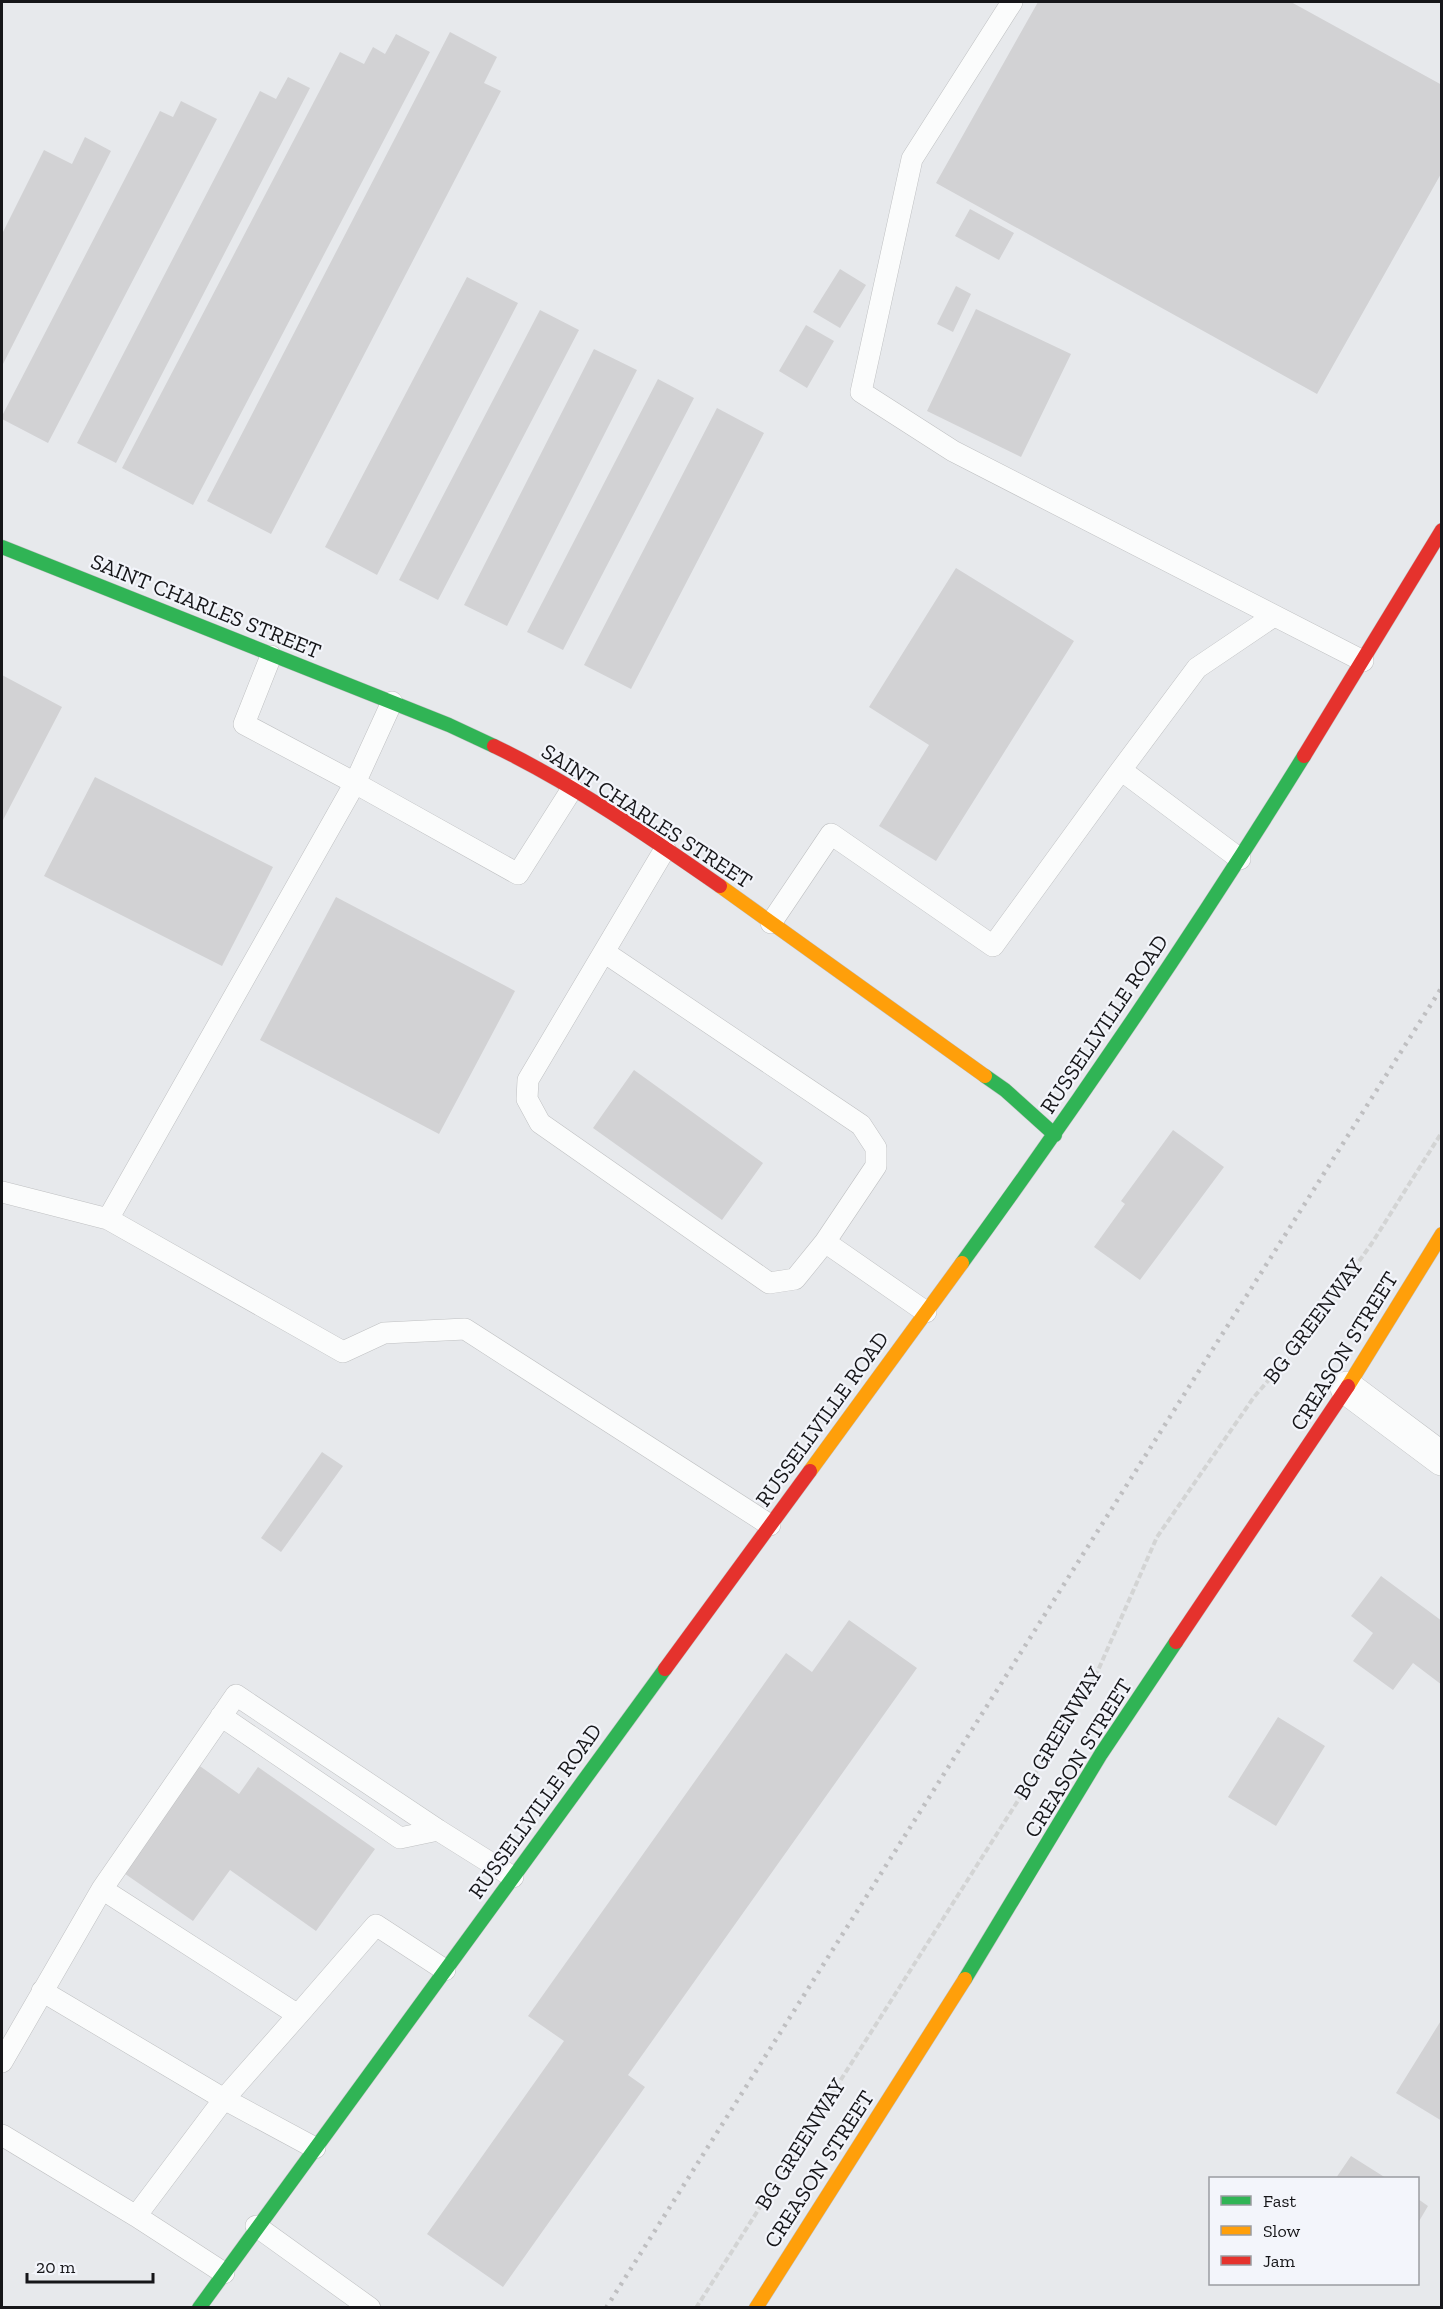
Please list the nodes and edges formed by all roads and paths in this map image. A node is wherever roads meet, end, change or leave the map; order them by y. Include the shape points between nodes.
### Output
1 (1012, 2) edge
2 (1442, 530) edge
3 (2, 547) edge
4 (1274, 616) junction
5 (271, 656) junction
6 (1363, 661) junction
7 (392, 702) junction
8 (1121, 770) junction
9 (355, 783) junction
10 (572, 789) junction
11 (665, 849) junction
12 (1240, 859) junction
13 (771, 923) junction
14 (604, 952) junction
15 (1442, 1132) edge
16 (1055, 1135) junction
17 (2, 1192) edge
18 (108, 1219) junction
19 (1442, 1234) edge
20 (825, 1242) junction
21 (926, 1312) junction
22 (1347, 1388) junction
23 (1442, 1459) edge
24 (770, 1525) junction
25 (221, 1716) junction
26 (438, 1830) junction
27 (513, 1877) junction
28 (102, 1889) junction
29 (445, 1970) junction
30 (42, 1991) junction
31 (298, 2015) junction
32 (2, 2062) edge
33 (224, 2099) junction
34 (2, 2135) edge
35 (315, 2148) junction
36 (136, 2216) junction
37 (256, 2226) junction
38 (224, 2272) junction
39 (199, 2307) edge
40 (370, 2307) edge
41 (696, 2307) edge
42 (756, 2307) edge

1 - 4 lane via 912,159 861,392 953,451
2 - 6 street, RUSSELLVILLE ROAD
3 - 5 street, SAINT CHARLES STREET
4 - 6 lane
4 - 8 lane via 1197,668
5 - 7 street, SAINT CHARLES STREET
5 - 9 lane via 244,724
6 - 12 street, RUSSELLVILLE ROAD
7 - 9 lane
7 - 10 street, SAINT CHARLES STREET via 512,755
8 - 12 lane
8 - 13 lane via 993,946 831,834
9 - 10 lane via 518,874
9 - 18 lane
10 - 11 street, SAINT CHARLES STREET
11 - 13 street, SAINT CHARLES STREET
11 - 14 lane
12 - 16 street, RUSSELLVILLE ROAD
13 - 16 street, SAINT CHARLES STREET via 1005,1090
14 - 20 lane via 861,1125 876,1148 876,1166
14 - 20 lane via 528,1080 527,1099 540,1123 769,1282 795,1279
15 - 41 path, BG GREENWAY via 1372,1243 1304,1339 1254,1397 1157,1538 1092,1684
16 - 21 street, RUSSELLVILLE ROAD
17 - 18 lane
18 - 24 lane via 343,1352 384,1334 465,1329
19 - 22 street, CREASON STREET
20 - 21 lane
21 - 24 street, RUSSELLVILLE ROAD
22 - 23 street
22 - 42 street, CREASON STREET via 1101,1754 1006,1914
24 - 27 street, RUSSELLVILLE ROAD
25 - 26 lane via 400,1839
25 - 26 lane via 236,1695
25 - 28 lane
26 - 27 lane
27 - 29 street, RUSSELLVILLE ROAD
28 - 30 lane
28 - 31 lane
29 - 31 lane via 376,1925
29 - 35 street, RUSSELLVILLE ROAD
30 - 32 lane
30 - 33 lane
31 - 33 lane
33 - 35 lane
33 - 36 lane
34 - 36 lane
35 - 37 street, RUSSELLVILLE ROAD
36 - 38 lane
37 - 38 street, RUSSELLVILLE ROAD
37 - 40 lane
38 - 39 street, RUSSELLVILLE ROAD

